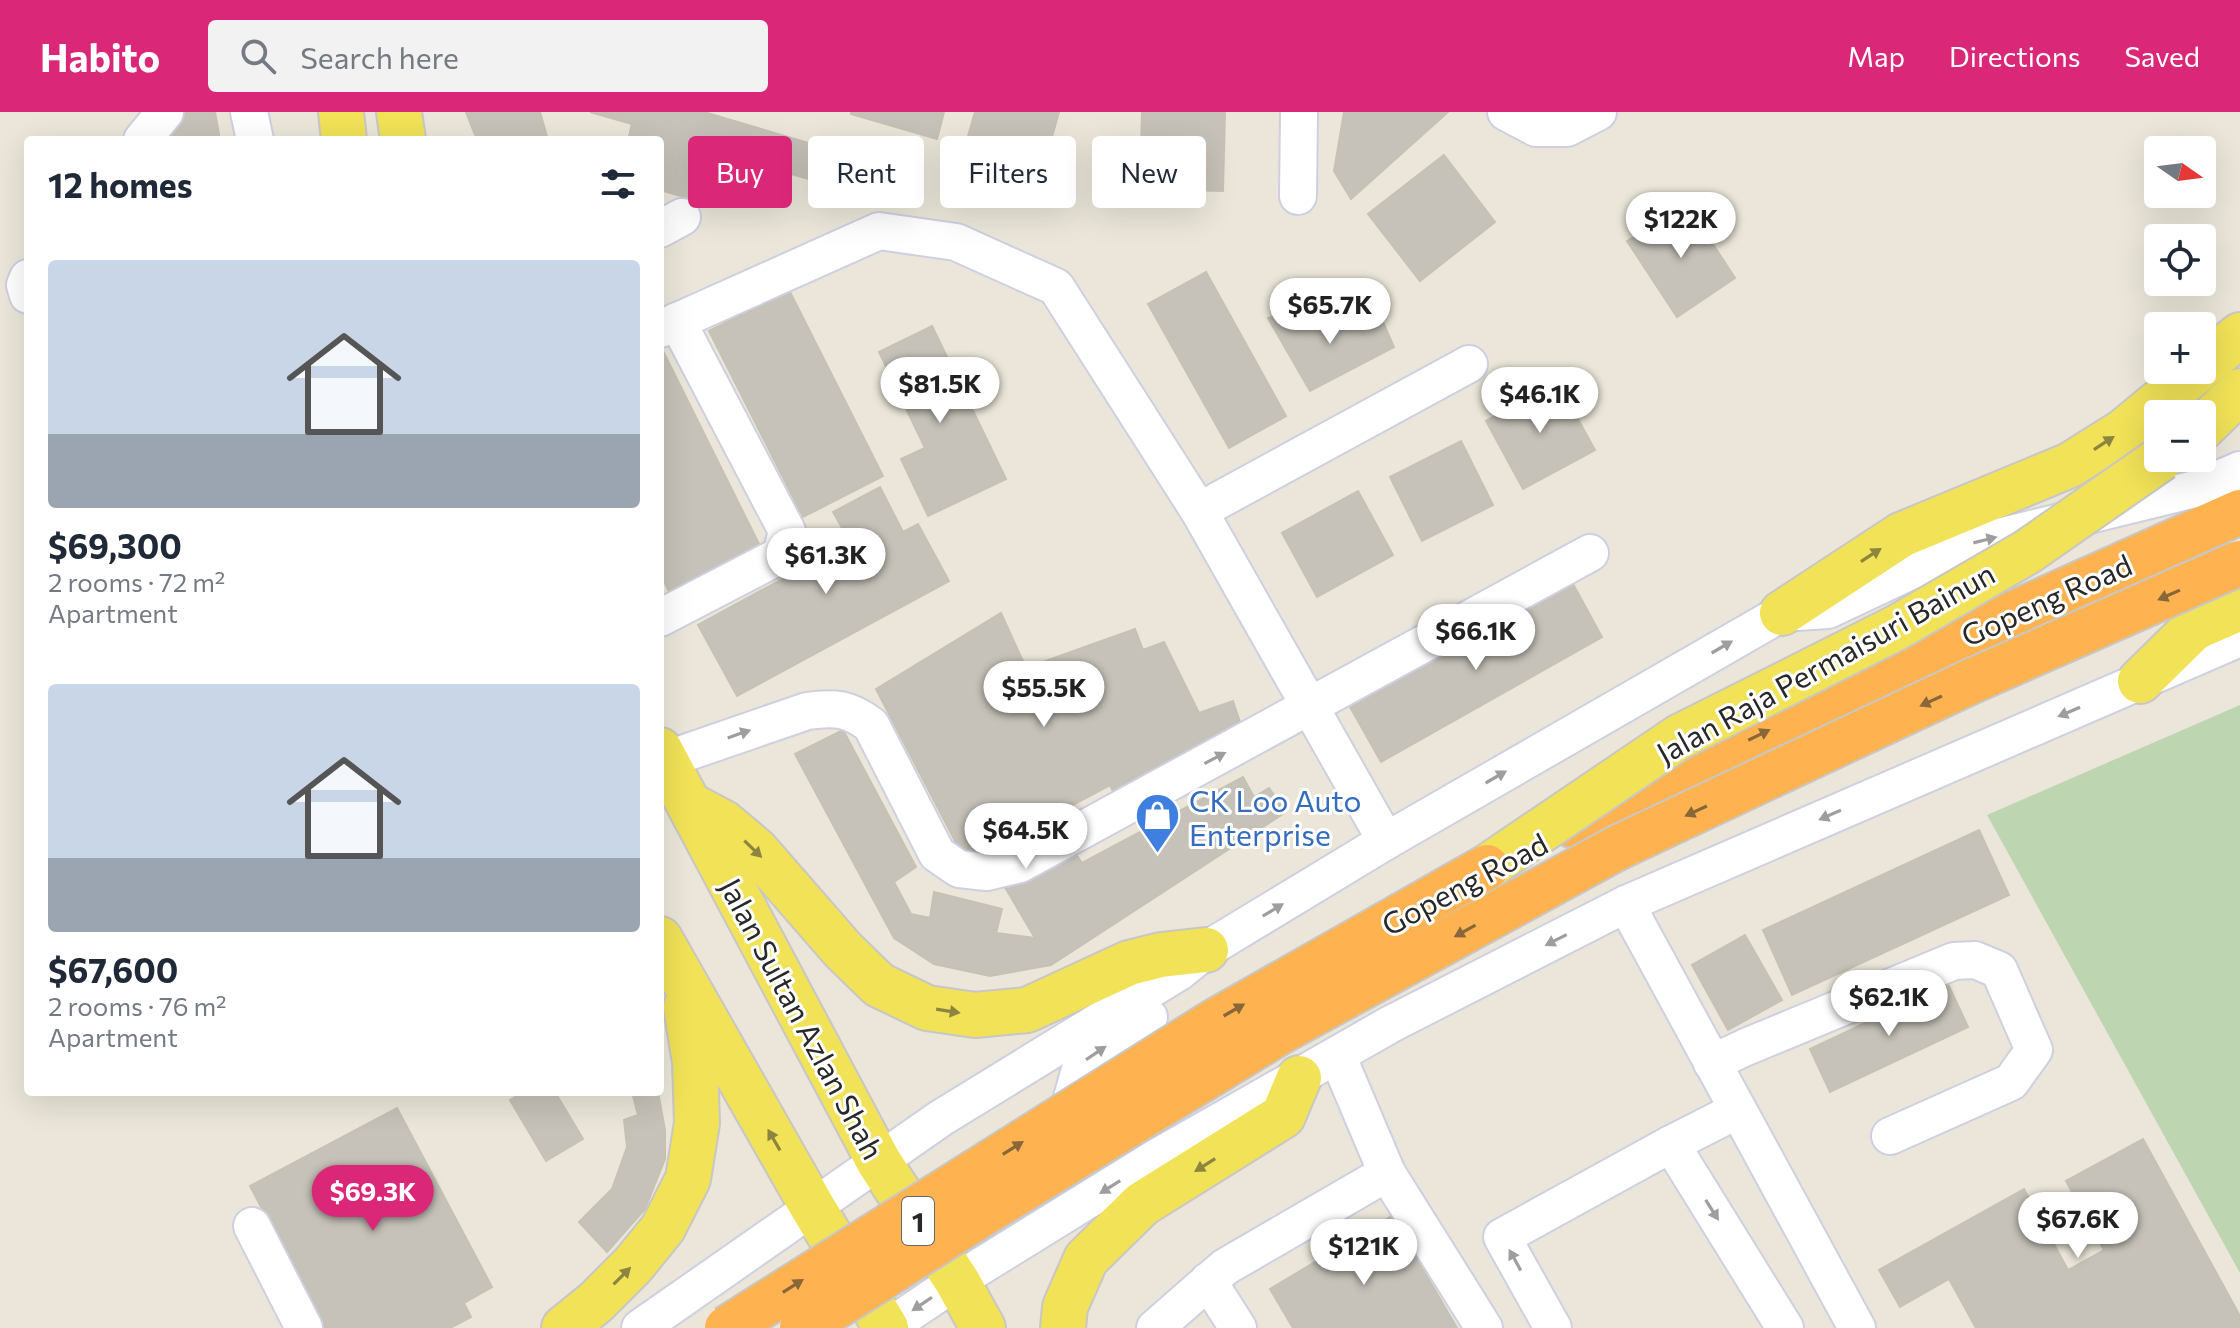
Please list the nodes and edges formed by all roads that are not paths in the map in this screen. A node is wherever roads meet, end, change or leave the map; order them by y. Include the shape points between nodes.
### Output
1 (165, 112) edge
2 (249, 112) edge
3 (341, 112) edge
4 (399, 112) edge
5 (1299, 112) edge
6 (1506, 112) edge
7 (1598, 112) edge
8 (145, 136) edge
9 (254, 136) edge
10 (344, 136) edge
11 (402, 136) edge
12 (1298, 196) dead end
13 (668, 325) edge
14 (2240, 335) edge
15 (2216, 355) edge
16 (1469, 364) dead end
17 (2181, 384) edge
18 (2240, 391) edge
19 (2216, 414) edge
20 (2240, 470) edge
21 (2144, 471) edge
22 (1199, 511) junction
23 (2240, 512) edge
24 (1590, 553) dead end
25 (2240, 563) edge
26 (2240, 608) edge
27 (1782, 613) junction
28 (664, 616) edge
29 (2240, 638) edge
30 (2140, 681) junction
31 (1310, 707) junction
32 (664, 755) edge
33 (664, 757) edge
34 (690, 804) junction
35 (1386, 841) junction
36 (1487, 867) junction
37 (1626, 904) junction
38 (664, 946) edge
39 (1193, 961) junction
40 (681, 978) junction
41 (1391, 1024) junction
42 (1337, 1055) junction
43 (1712, 1063) junction
44 (1299, 1078) junction
45 (1738, 1110) junction
46 (1890, 1136) dead end
47 (1671, 1144) junction
48 (879, 1162) junction
49 (1387, 1173) junction
50 (813, 1208) junction
51 (252, 1226) dead end
52 (957, 1281) junction
53 (1208, 1281) junction
54 (304, 1328) edge
55 (564, 1328) edge
56 (640, 1328) edge
57 (727, 1328) edge
58 (802, 1328) edge
59 (886, 1328) edge
60 (983, 1328) edge
61 (1063, 1328) edge
62 (1155, 1328) edge
63 (1238, 1328) edge
64 (1484, 1328) edge
65 (1553, 1328) edge
66 (1785, 1328) edge
67 (1857, 1328) edge

1 - 8 street
2 - 9 street
3 - 10 main road
4 - 11 main road
5 - 12 street
6 - 7 street via 1536,128 1567,128
13 - 22 street via 879,231 956,242 1056,287
13 - 28 street via 787,531 781,555
14 - 15 main road
16 - 22 street
27 -> 17 main road via 1901,535 2070,465 2124,431
18 - 19 main road
27 -> 20 street via 1828,610 1966,545 2195,489
21 - 36 main road, Jalan Raja Permaisuri Bainun, bridge via 2027,552 1896,628 1679,737
22 - 31 street
36 -> 23 highway, Gopeng Road, bridge via 1943,645
24 - 31 street
25 -> 58 highway, Gopeng Road, bridge via 1972,681 1617,848 1280,1032
26 - 30 main road via 2194,628
35 -> 27 street
29 - 30 street
30 -> 37 street
32 -> 31 street via 807,711 831,707 855,713 871,725 937,854 959,869 987,872 1020,864
31 - 35 street
33 - 34 main road, Jalan Sultan Azlan Shah
34 -> 39 main road via 756,850 879,985 927,1008 975,1015 1027,1010 1129,963 1161,955
34 - 48 main road, Jalan Sultan Azlan Shah
39 -> 35 street
57 -> 36 highway, Gopeng Road, bridge via 1212,1023
37 -> 41 street
37 - 43 street
38 - 40 main road
41 -> 39 street via 1337,1031 1124,1152 1091,1149 1070,1105 1082,1062 1179,997
39 - 48 street
50 -> 40 main road
55 -> 40 main road via 633,1265 663,1228 688,1179 697,1123 695,1062
41 - 42 street
42 - 44 street
42 - 49 street
43 - 45 street
43 - 46 street via 1954,961 1975,960 1999,970 2034,1050 2011,1082
44 -> 52 street via 1154,1159
44 -> 61 main road via 1283,1116 1142,1204 1086,1259 1065,1307
45 - 47 street
45 - 67 street
65 -> 47 street via 1502,1237
47 -> 66 street
48 - 50 street, 1
48 - 52 main road, Jalan Sultan Azlan Shah / 1
49 - 53 street
49 - 64 street
50 - 56 street, 1
50 - 59 main road, 1
51 - 54 street
52 -> 59 street, 1
52 - 60 main road, 1
53 - 62 street
53 - 63 street

